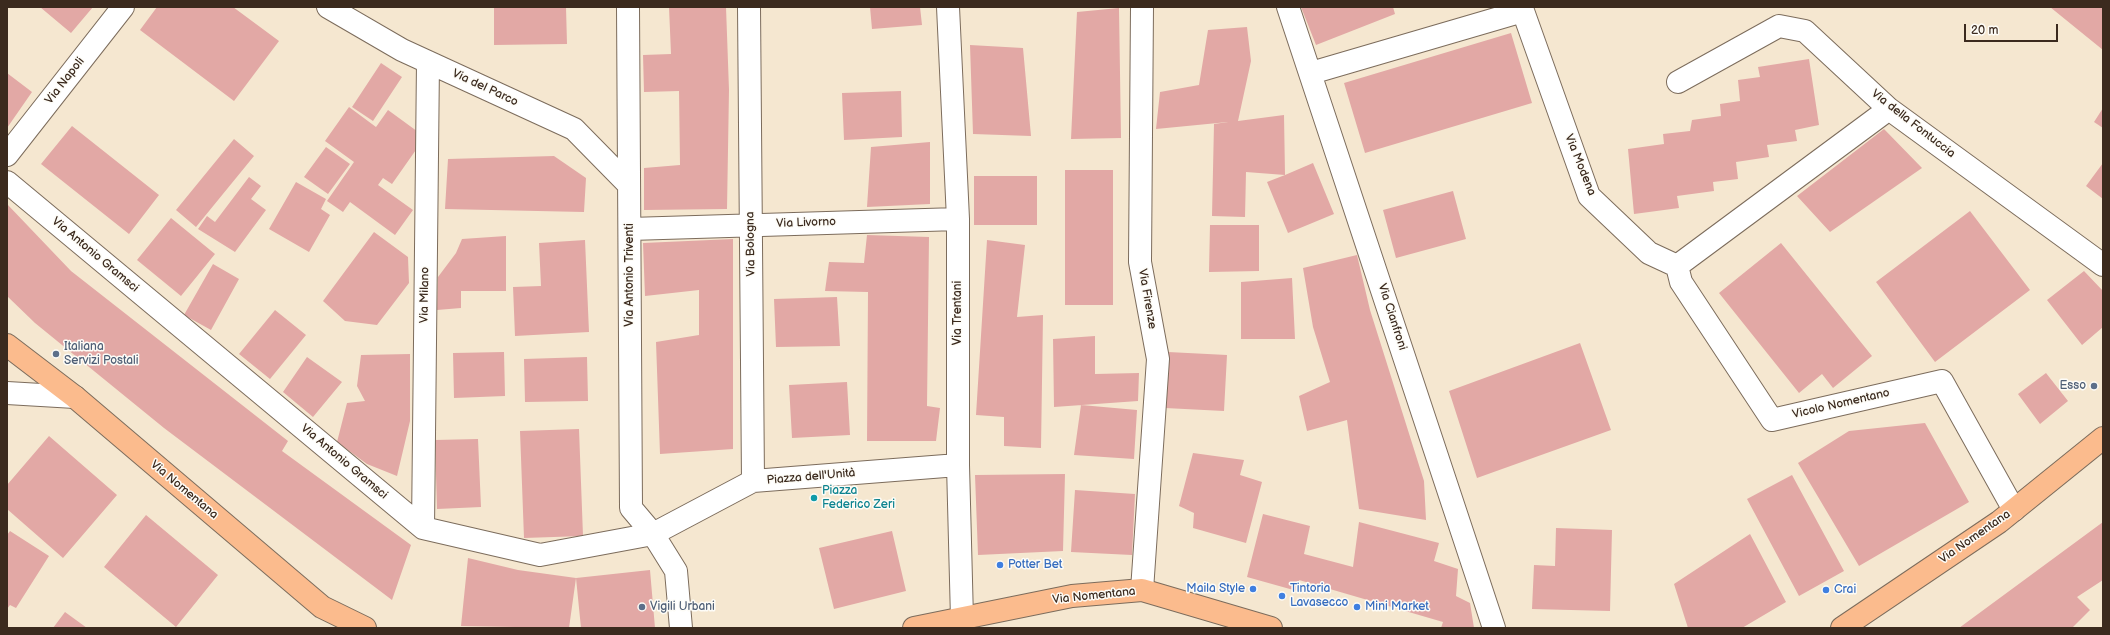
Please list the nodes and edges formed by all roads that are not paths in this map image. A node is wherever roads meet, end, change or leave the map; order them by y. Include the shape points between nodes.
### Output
1 (123, 7) edge
2 (328, 7) edge
3 (628, 7) edge
4 (749, 7) edge
5 (948, 7) edge
6 (1142, 7) edge
7 (1288, 7) edge
8 (428, 62) junction
9 (1311, 73) junction
10 (1678, 82) dead end
11 (1889, 109) junction
12 (7, 155) edge
13 (7, 182) edge
14 (630, 185) junction
15 (958, 219) junction
16 (751, 225) junction
17 (630, 228) junction
18 (2103, 265) edge
19 (1678, 266) junction
20 (7, 345) edge
21 (7, 394) edge
22 (74, 397) junction
23 (2103, 438) edge
24 (958, 465) junction
25 (753, 481) junction
26 (2014, 510) junction
27 (423, 528) junction
28 (653, 534) junction
29 (1142, 590) junction
30 (962, 618) junction
31 (365, 628) edge
32 (681, 628) edge
33 (914, 628) edge
34 (1271, 628) edge
35 (1494, 628) edge
36 (1842, 628) edge

1 - 12 street, Via Napoli
2 - 8 street, Via del Parco via 402,50
3 - 14 street, Via Antonio Triventi
4 - 16 street, Via Bologna
5 - 15 street, Via Trentani
6 - 29 street, Via Firenze via 1140,262 1158,359
7 - 9 street, Via Cianfroni
8 - 14 street, Via del Parco via 574,129
8 - 27 street, Via Milano
9 - 19 street, Via Modena via 1523,11 1589,196 1649,253
9 - 35 street, Via Cianfroni
10 - 11 street, Via della Fontuccia via 1779,26 1805,31
11 - 18 street, Via della Fontuccia
11 - 19 street
13 - 27 street, Via Antonio Gramsci
14 - 17 street, Via Antonio Triventi
15 - 16 street, Via Livorno
15 - 24 street, Via Trentani
16 - 17 street, Via Livorno
16 - 25 street, Via Bologna
17 - 28 street, Via Antonio Triventi via 631,508
19 - 26 street, Vicolo Nomentano via 1681,282 1772,420 1942,381
20 - 22 main road, Via Nomentana
21 - 22 street
22 - 31 main road, Via Nomentana via 322,607
23 - 26 main road, Via Nomentana
24 - 25 street, Piazza dell'Unità
24 - 30 street, Via Trentani
25 - 28 street, Piazza dell'Unità
26 - 36 main road, Via Nomentana
27 - 28 street, Via Antonio Gramsci via 540,555
28 - 32 street via 676,571
29 - 30 main road, Via Nomentana via 1072,596
29 - 34 main road, Via Nomentana
30 - 33 main road, Via Nomentana

